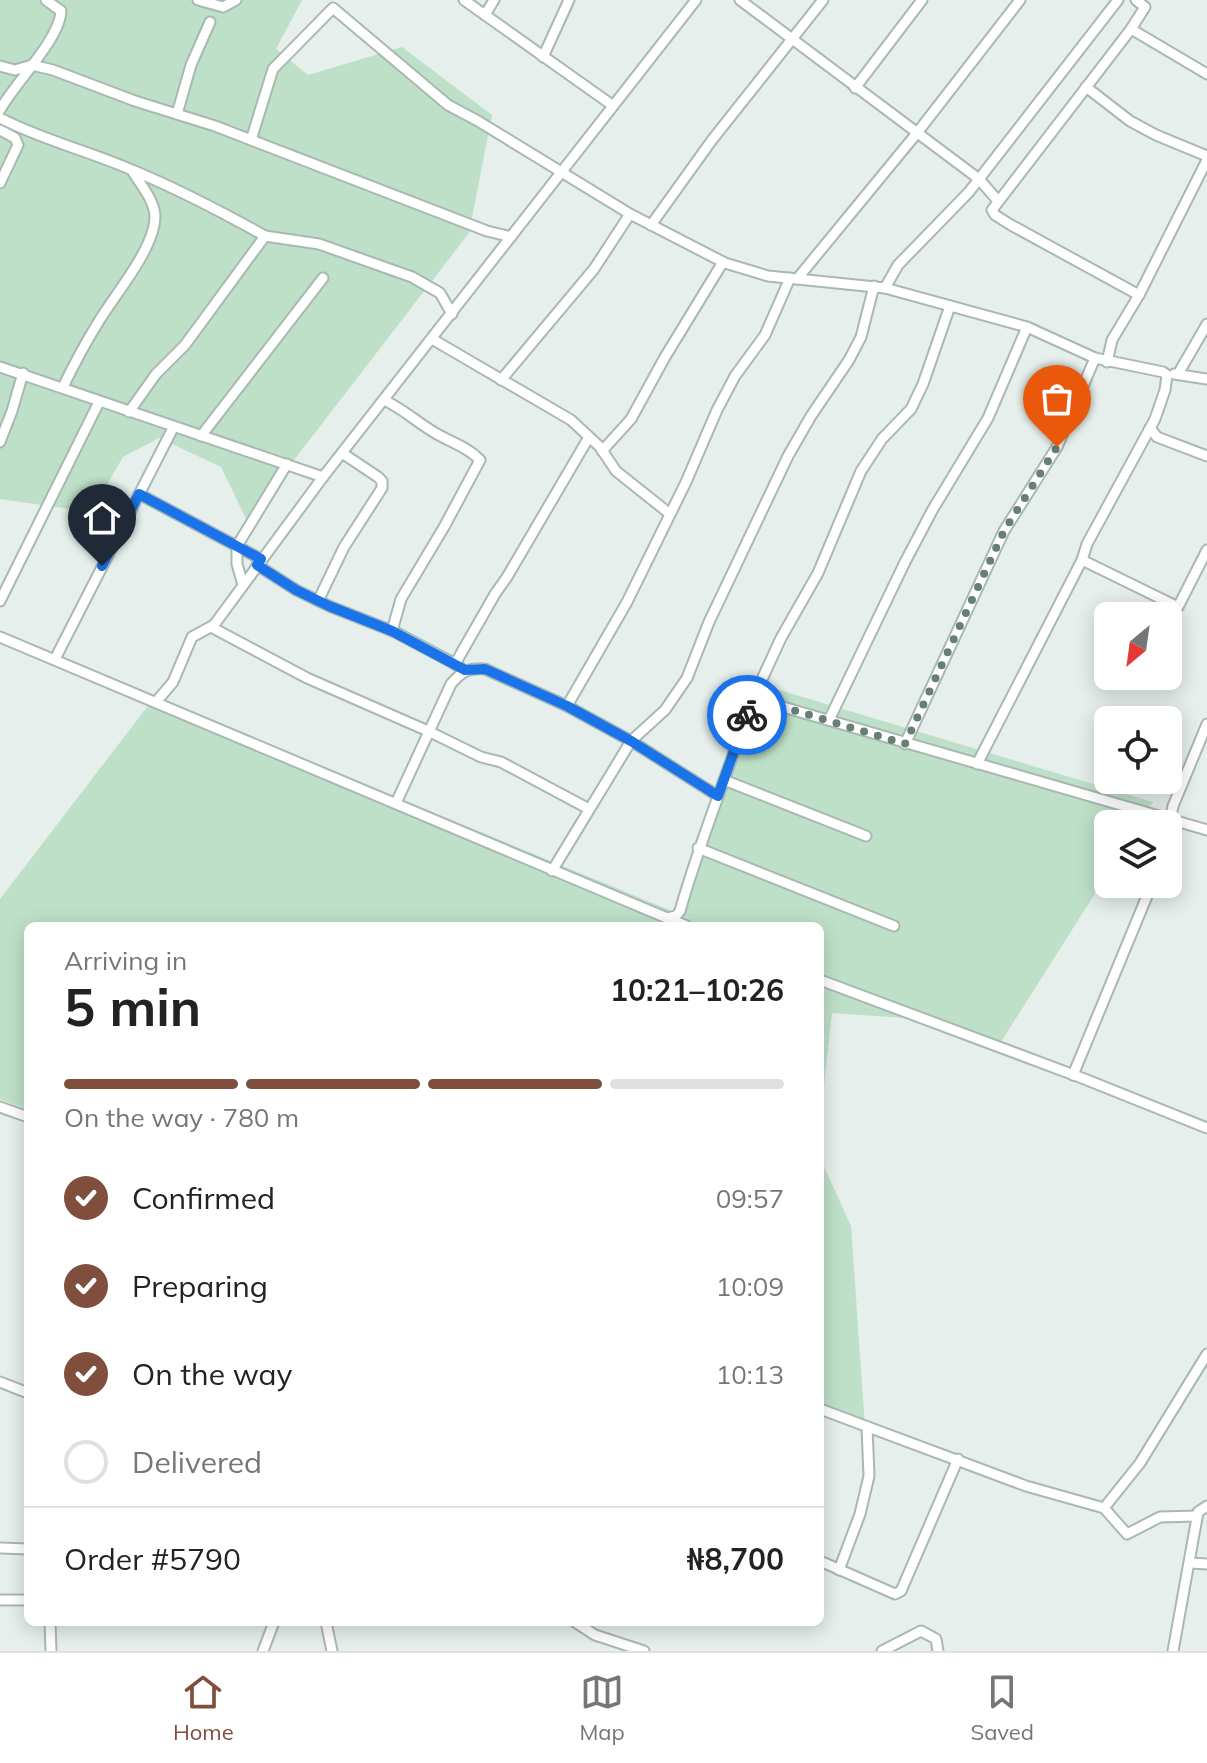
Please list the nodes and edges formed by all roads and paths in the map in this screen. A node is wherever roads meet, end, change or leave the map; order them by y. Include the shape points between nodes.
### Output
1 (46, 0) edge
2 (198, 0) edge
3 (236, 0) edge
4 (325, 0) edge
5 (464, 0) edge
6 (494, 0) edge
7 (569, 0) edge
8 (696, 0) edge
9 (740, 0) edge
10 (823, 0) edge
11 (922, 0) edge
12 (1020, 0) edge
13 (1118, 0) edge
14 (1136, 0) edge
15 (333, 8) junction
16 (485, 15) junction
17 (210, 22) dead end
18 (1131, 29) junction
19 (793, 40) junction
20 (543, 57) junction
21 (32, 65) junction
22 (0, 66) edge
23 (1207, 74) edge
24 (1086, 87) junction
25 (855, 88) junction
26 (612, 105) junction
27 (0, 110) edge
28 (177, 114) junction
29 (0, 118) edge
30 (0, 130) edge
31 (917, 133) junction
32 (251, 140) junction
33 (1207, 158) edge
34 (131, 169) junction
35 (561, 172) junction
36 (979, 179) junction
37 (0, 183) edge
38 (998, 201) junction
39 (630, 214) junction
40 (651, 225) junction
41 (487, 231) junction
42 (265, 236) junction
43 (511, 237) junction
44 (498, 254) junction
45 (723, 262) junction
46 (323, 278) dead end
47 (794, 278) junction
48 (874, 286) junction
49 (885, 288) junction
50 (1139, 295) junction
51 (950, 306) junction
52 (452, 314) junction
53 (1207, 324) edge
54 (1027, 327) junction
55 (432, 339) junction
56 (1095, 358) junction
57 (1107, 362) junction
58 (0, 367) edge
59 (1163, 372) junction
60 (23, 373) junction
61 (1178, 374) junction
62 (1207, 379) edge
63 (501, 380) junction
64 (63, 387) junction
65 (384, 400) junction
66 (99, 402) junction
67 (129, 412) junction
68 (173, 428) junction
69 (1150, 428) junction
70 (201, 436) junction
71 (589, 437) junction
72 (0, 442) edge
73 (602, 451) junction
74 (342, 453) junction
75 (1207, 456) edge
76 (287, 464) junction
77 (323, 477) junction
78 (139, 494) junction
79 (670, 514) junction
80 (237, 546) junction
81 (1207, 550) edge
82 (1082, 560) junction
83 (259, 562) junction
84 (243, 585) junction
85 (0, 601) edge
86 (318, 601) junction
87 (211, 627) junction
88 (392, 631) junction
89 (0, 637) edge
90 (55, 659) junction
91 (455, 664) junction
92 (465, 670) junction
93 (156, 702) junction
94 (751, 703) junction
95 (567, 706) junction
96 (829, 720) junction
97 (1207, 724) edge
98 (428, 731) junction
99 (631, 741) junction
100 (905, 744) junction
101 (977, 764) junction
102 (724, 780) junction
103 (718, 796) junction
104 (396, 803) junction
105 (589, 809) junction
106 (1140, 810) edge
107 (1173, 810) edge
108 (1182, 822) edge
109 (1207, 830) edge
110 (866, 836) dead end
111 (698, 848) junction
112 (552, 871) junction
113 (1146, 898) edge
114 (669, 919) junction
115 (677, 922) edge
116 (894, 926) dead end
117 (824, 982) edge
118 (1073, 1075) junction
119 (0, 1107) edge
120 (24, 1116) edge
121 (1207, 1128) edge
122 (1207, 1354) edge
123 (0, 1382) edge
124 (24, 1391) edge
125 (824, 1411) edge
126 (867, 1427) junction
127 (958, 1459) junction
128 (1207, 1506) edge
129 (1104, 1508) junction
130 (1197, 1516) junction
131 (0, 1548) edge
132 (24, 1549) edge
133 (824, 1563) edge
134 (1191, 1563) junction
135 (1207, 1564) edge
136 (839, 1570) junction
137 (0, 1600) edge
138 (24, 1600) edge
139 (50, 1626) edge
140 (272, 1626) edge
141 (327, 1626) edge
142 (581, 1626) edge
143 (51, 1650) edge
144 (62, 1651) edge
145 (263, 1651) edge
146 (332, 1651) edge
147 (644, 1651) edge
148 (882, 1651) edge
149 (938, 1651) edge
150 (1173, 1651) edge

1 - 21 street via 62,16
2 - 3 street via 223,7
4 - 15 street
5 - 16 street
6 - 16 street
7 - 20 street
8 - 26 street
9 - 19 street
10 - 19 street
11 - 25 street
12 - 31 street
13 - 36 street
14 - 18 street via 1145,7
15 - 32 street via 273,69
15 - 35 street via 436,97
16 - 20 street
17 - 28 street
18 - 23 street
18 - 24 street
19 - 25 street
19 - 40 street
20 - 26 street
21 - 22 street via 15,70
21 - 27 street
21 - 28 street
24 - 33 street via 1143,128
24 - 38 street
25 - 31 street
26 - 35 street
28 - 32 street
29 - 34 street
30 - 37 street via 18,145
31 - 36 street
31 - 47 street
32 - 41 street
33 - 50 street
34 - 42 street
34 - 64 street via 151,201 154,228
35 - 39 street
35 - 43 street
36 - 38 street
36 - 49 street via 898,265
38 - 50 street via 995,215
39 - 40 street
39 - 63 street via 594,269
40 - 45 street
41 - 43 street
41 - 44 street
42 - 52 street via 319,244 412,277 440,293
42 - 67 street
43 - 44 street
44 - 52 street
45 - 47 street
45 - 73 street via 631,419
46 - 70 street
47 - 48 street
47 - 79 street via 717,410
48 - 49 street
48 - 99 street via 861,337 788,456 687,678 665,710
49 - 51 street
50 - 57 street via 1112,340
51 - 54 street
51 - 94 street via 911,409 861,471 818,573
52 - 55 street
53 - 61 street
54 - 56 street
54 - 96 street via 988,418 905,562
55 - 63 street
55 - 65 street
56 - 57 street
56 - 100 street via 1057,447 1004,531
57 - 59 street
58 - 60 street
59 - 61 street
59 - 69 street via 1165,390
60 - 64 street
60 - 72 street
61 - 62 street
63 - 71 street via 564,415
64 - 66 street
65 - 74 street
65 - 88 street via 480,460 401,599
66 - 67 street
66 - 85 street
67 - 68 street
68 - 70 street
68 - 78 street
69 - 75 street via 1157,437
69 - 82 street
70 - 76 street
71 - 73 street
71 - 91 street
73 - 79 street via 616,471
74 - 77 street
74 - 86 street via 378,477 382,488
76 - 77 street
76 - 80 street
77 - 83 street
78 - 80 street
78 - 90 street
79 - 95 street
80 - 83 street
80 - 84 street
81 - 82 street via 1178,607
82 - 101 street
83 - 84 street
83 - 86 street
84 - 87 street
86 - 88 street
87 - 93 street via 189,641 173,682
87 - 98 street via 307,678
88 - 91 street
89 - 90 street
90 - 93 street
91 - 92 street
92 - 95 street via 485,669
92 - 98 street via 451,684
93 - 104 street
94 - 96 street
94 - 102 street
95 - 99 street
96 - 100 street
97 - 107 street
98 - 104 street
98 - 105 street
99 - 103 street
99 - 105 street
100 - 101 street
101 - 106 street
102 - 103 street
102 - 110 street
103 - 111 street
104 - 112 street
105 - 112 street
108 - 109 street
111 - 114 street via 680,911
111 - 116 street
112 - 114 street
113 - 118 street
114 - 115 street
117 - 118 street
118 - 121 street
119 - 120 street
122 - 129 street via 1140,1463
123 - 124 street
125 - 126 street
126 - 127 street
126 - 136 street via 869,1476
127 - 129 street
127 - 136 street via 901,1591 895,1594
128 - 130 street
129 - 130 street via 1127,1534 1160,1517
130 - 134 street
131 - 132 street
133 - 136 street
134 - 135 street
134 - 150 street
137 - 138 street
139 - 143 street
140 - 145 street
141 - 146 street
142 - 147 street
143 - 144 street
148 - 149 street via 921,1631 936,1639

